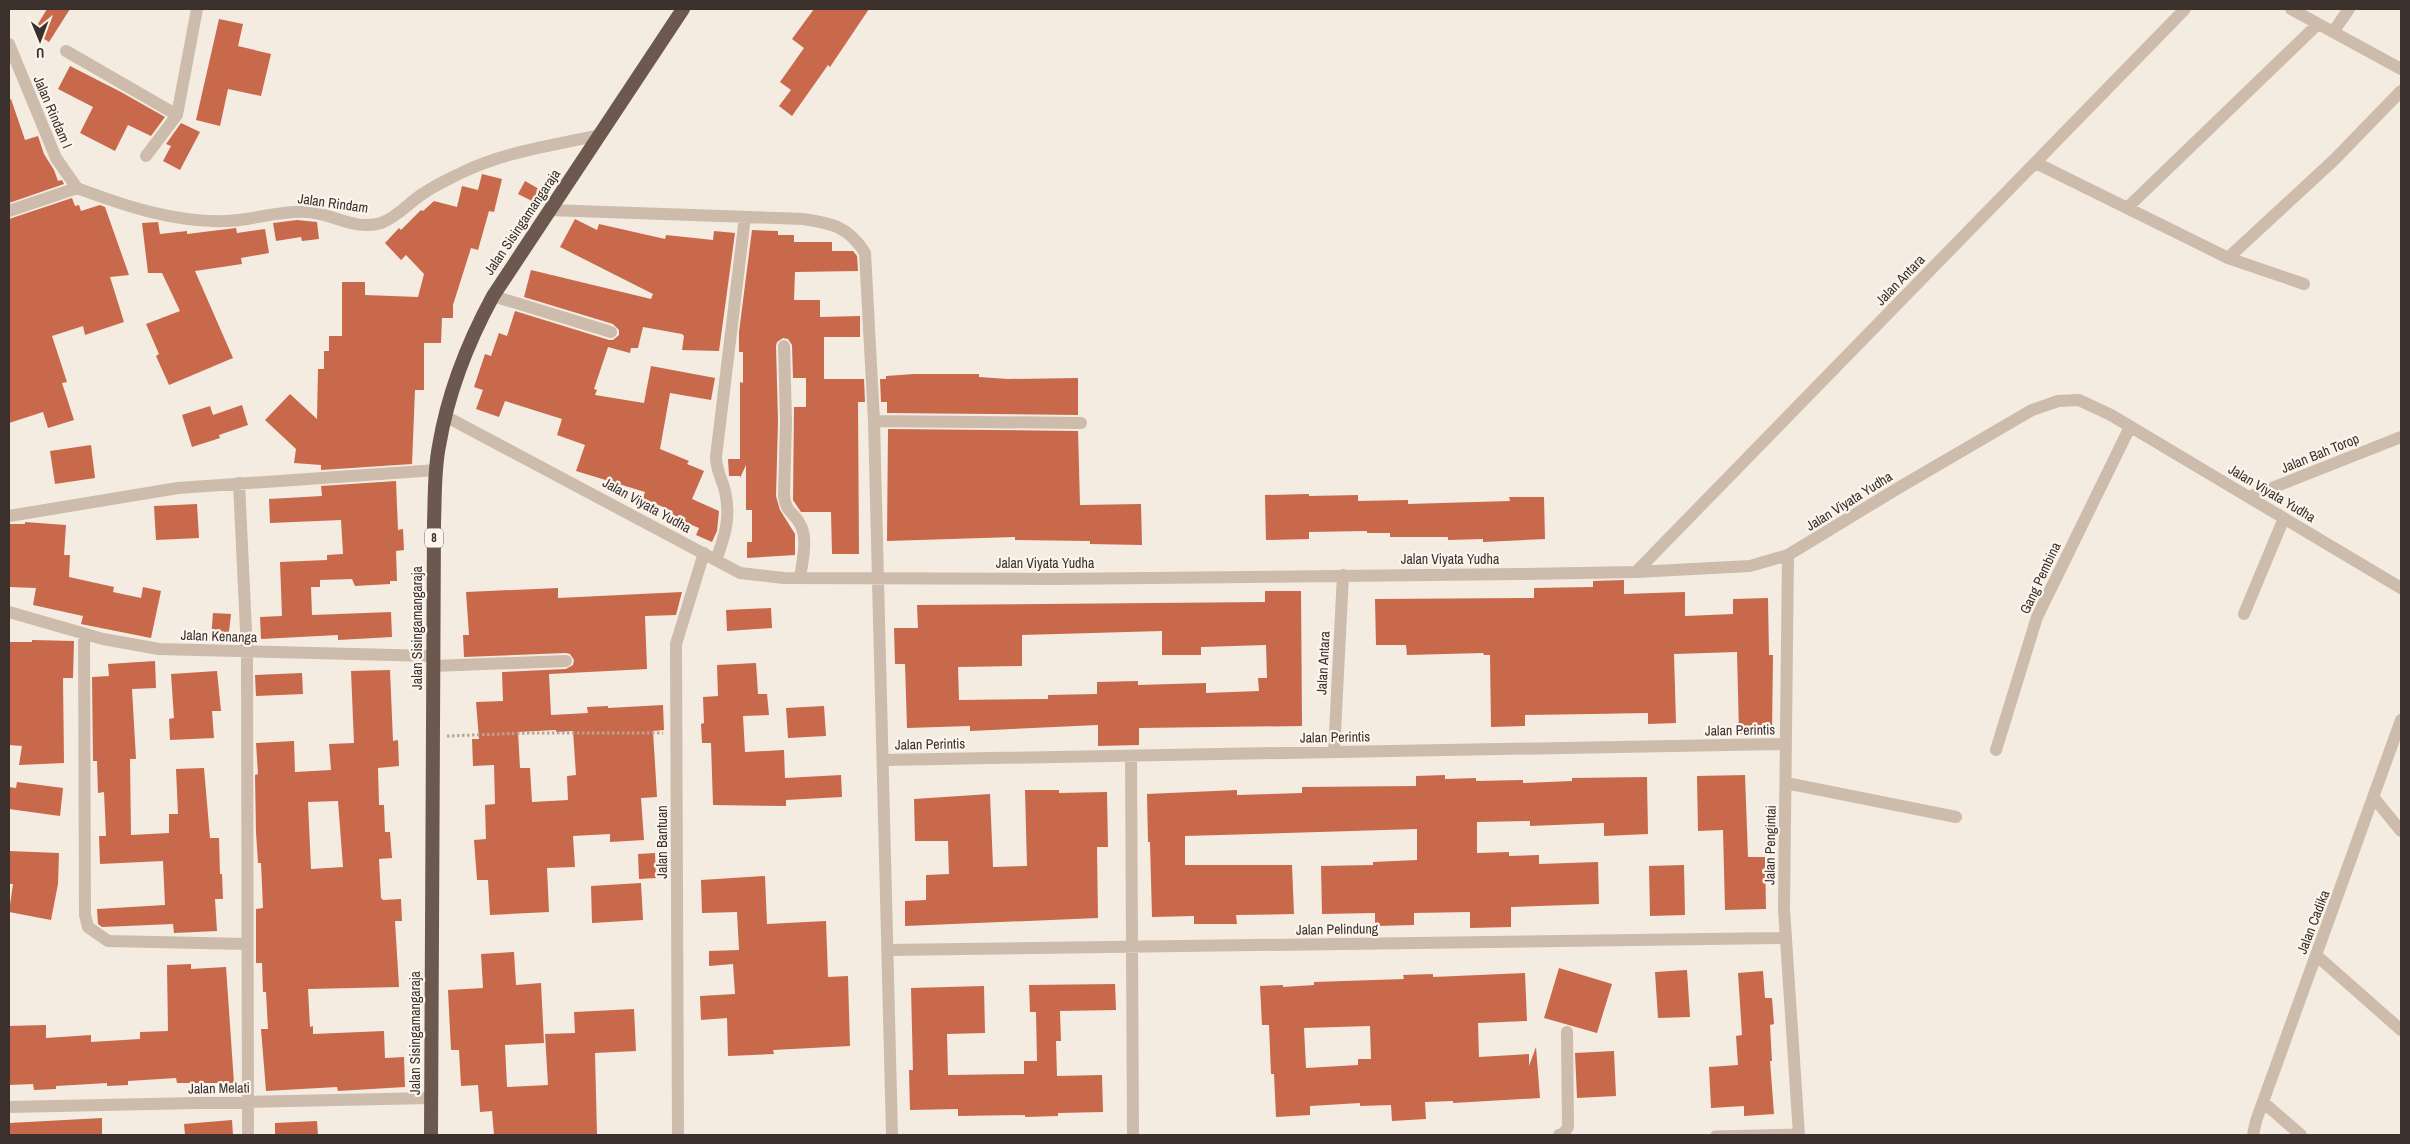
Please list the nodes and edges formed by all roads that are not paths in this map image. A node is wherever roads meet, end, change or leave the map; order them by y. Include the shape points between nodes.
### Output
1 (197, 9) edge
2 (683, 9) edge
3 (2185, 9) edge
4 (2291, 9) edge
5 (2349, 9) edge
6 (2318, 24) junction
7 (2332, 32) junction
8 (9, 44) edge
9 (66, 51) dead end
10 (2401, 69) edge
11 (2401, 91) edge
12 (177, 115) junction
13 (600, 135) junction
14 (146, 156) dead end
15 (2036, 163) junction
16 (77, 188) junction
17 (2127, 208) junction
18 (550, 210) junction
19 (9, 211) edge
20 (745, 217) junction
21 (2228, 258) junction
22 (2304, 284) dead end
23 (493, 296) junction
24 (612, 332) dead end
25 (784, 346) dead end
26 (445, 416) junction
27 (874, 421) junction
28 (1081, 423) dead end
29 (2130, 427) junction
30 (2401, 437) edge
31 (436, 470) junction
32 (239, 483) junction
33 (2249, 497) junction
34 (9, 516) edge
35 (2284, 518) junction
36 (704, 553) junction
37 (1788, 555) junction
38 (716, 560) junction
39 (1636, 572) junction
40 (1343, 575) junction
41 (800, 578) junction
42 (879, 578) junction
43 (2401, 588) edge
44 (9, 612) edge
45 (2244, 614) dead end
46 (84, 634) junction
47 (247, 652) junction
48 (433, 661) junction
49 (566, 662) dead end
50 (2401, 720) edge
51 (1786, 744) junction
52 (1996, 750) dead end
53 (1334, 752) junction
54 (1131, 756) junction
55 (884, 760) junction
56 (1786, 783) junction
57 (2374, 798) junction
58 (1956, 817) dead end
59 (2401, 830) edge
60 (1786, 938) junction
61 (247, 944) junction
62 (1132, 947) junction
63 (888, 950) junction
64 (2316, 955) junction
65 (2401, 1030) edge
66 (1567, 1032) dead end
67 (430, 1098) junction
68 (248, 1102) junction
69 (2263, 1102) junction
70 (9, 1107) edge
71 (1799, 1134) edge
72 (248, 1135) edge
73 (431, 1135) edge
74 (678, 1135) edge
75 (892, 1135) edge
76 (1133, 1135) edge
77 (1559, 1135) edge
78 (1715, 1135) edge
79 (2253, 1135) edge
80 (2301, 1135) edge

1 - 12 street
2 - 13 highway, Jalan Sisingamangaraja / 8
3 - 15 street, Jalan Antara
4 - 6 street
5 - 7 street
6 - 7 street
6 - 17 street
7 - 10 street
8 - 16 street, Jalan Rindam I via 56,158
9 - 12 street
11 - 21 street via 2334,160
12 - 14 street
13 - 16 street, Jalan Rindam via 505,155 423,193 400,213 382,223 365,226 307,212 228,221 185,219 147,212
13 - 18 highway, Jalan Sisingamangaraja / 8
15 - 17 street
15 - 39 street, Jalan Antara
16 - 19 street
17 - 21 street
18 - 20 street
18 - 23 highway, Jalan Sisingamangaraja / 8
20 - 27 street via 830,223 855,237 865,253
20 - 38 street via 716,457 729,520
21 - 22 street
23 - 24 street
23 - 26 highway, Jalan Sisingamangaraja / 8 via 470,340
25 - 41 street via 784,496 785,506 801,525 804,535
26 - 31 highway, Jalan Sisingamangaraja / 8
26 - 36 street, Jalan Viyata Yudha
27 - 28 street
27 - 42 street
29 - 33 street, Jalan Viyata Yudha
29 - 37 street, Jalan Viyata Yudha via 2079,400 2058,401 2032,410
29 - 52 street, Gang Pembina via 2037,617
30 - 33 street, Jalan Bah Torop
31 - 32 street
31 - 48 highway, Jalan Sisingamangaraja / 8
32 - 34 street via 164,489
32 - 47 street
33 - 35 street, Jalan Viyata Yudha
35 - 43 street, Jalan Viyata Yudha
35 - 45 street
36 - 38 street, Jalan Viyata Yudha
36 - 74 street, Jalan Bantuan via 676,644
37 - 39 street, Jalan Viyata Yudha via 1750,566
37 - 51 street, Jalan Pengintai
38 - 41 street, Jalan Viyata Yudha via 740,573
39 - 40 street, Jalan Viyata Yudha
40 - 42 street, Jalan Viyata Yudha
40 - 53 street, Jalan Antara
41 - 42 street, Jalan Viyata Yudha
42 - 55 street
44 - 46 street, Jalan Kenanga
46 - 47 street, Jalan Kenanga via 160,649
46 - 61 street via 85,915 88,927 108,941
47 - 48 street, Jalan Kenanga
47 - 61 street
48 - 49 street, Jalan Kenanga
48 - 67 highway, Jalan Sisingamangaraja / 8
50 - 57 street, Jalan Cadika
51 - 53 street, Jalan Perintis
51 - 56 street, Jalan Pengintai
53 - 54 street, Jalan Perintis
54 - 55 street, Jalan Perintis
54 - 62 street
55 - 63 street
56 - 58 street
56 - 60 street, Jalan Pengintai
57 - 59 street
57 - 64 street, Jalan Cadika
60 - 62 street, Jalan Pelindung
60 - 71 street, Jalan Pengintai
61 - 68 street
62 - 63 street, Jalan Pelindung
62 - 76 street
63 - 75 street
64 - 65 street
64 - 69 street, Jalan Cadika
66 - 77 street via 1568,1127
67 - 68 street, Jalan Melati
67 - 73 highway, Jalan Sisingamangaraja / 8
68 - 70 street, Jalan Melati
68 - 72 street
69 - 79 street, Jalan Cadika
69 - 80 street
71 - 78 lane

